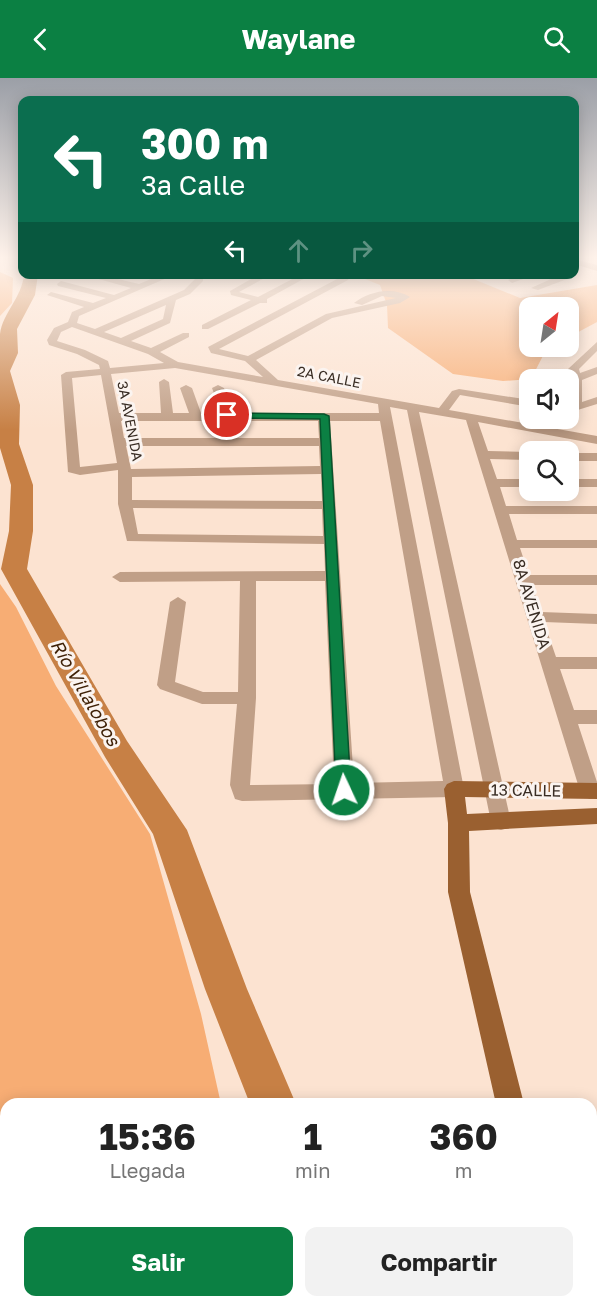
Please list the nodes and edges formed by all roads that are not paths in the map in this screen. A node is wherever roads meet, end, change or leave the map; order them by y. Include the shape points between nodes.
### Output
1 (79, 315) edge
2 (133, 315) edge
3 (168, 315) edge
4 (229, 315) edge
5 (275, 315) edge
6 (329, 315) edge
7 (74, 319) junction
8 (205, 327) dead end
9 (96, 332) junction
10 (186, 336) dead end
11 (123, 341) junction
12 (596, 346) edge
13 (152, 352) junction
14 (249, 359) junction
15 (175, 365) junction
16 (573, 369) edge
17 (597, 370) edge
18 (104, 371) junction
19 (579, 377) edge
20 (164, 382) dead end
21 (274, 382) junction
22 (186, 388) dead end
23 (218, 388) dead end
24 (597, 400) edge
25 (519, 402) edge
26 (412, 407) junction
27 (579, 407) edge
28 (385, 409) junction
29 (442, 412) junction
30 (227, 415) junction
31 (167, 416) junction
32 (196, 416) junction
33 (324, 416) junction
34 (115, 417) junction
35 (471, 418) junction
36 (597, 440) edge
37 (120, 442) junction
38 (326, 442) junction
39 (484, 455) junction
40 (519, 456) edge
41 (579, 457) edge
42 (597, 457) edge
43 (124, 469) junction
44 (326, 470) junction
45 (493, 483) junction
46 (519, 483) edge
47 (579, 483) edge
48 (597, 483) edge
49 (125, 504) junction
50 (328, 505) junction
51 (502, 510) junction
52 (597, 510) edge
53 (330, 540) junction
54 (513, 544) junction
55 (597, 544) edge
56 (333, 576) junction
57 (120, 577) dead end
58 (248, 578) junction
59 (525, 580) junction
60 (597, 580) edge
61 (178, 602) dead end
62 (536, 617) junction
63 (597, 619) edge
64 (550, 663) junction
65 (597, 663) edge
66 (247, 698) junction
67 (566, 717) junction
68 (597, 717) edge
69 (454, 789) junction
70 (344, 790) junction
71 (494, 790) junction
72 (594, 791) edge
73 (597, 816) edge
74 (501, 822) junction
75 (458, 823) junction
76 (509, 1098) edge

1 - 7 street
2 - 9 street
3 - 11 street via 167,321
4 - 8 street
5 - 14 street via 213,347 215,351
6 - 14 street
7 - 9 street, 2A CALLE
7 - 18 street, 3A AVENIDA via 54,333 51,340 100,360
9 - 11 street, 2A CALLE
10 - 13 street
11 - 13 street, 2A CALLE
12 - 16 street
13 - 15 street, 2A CALLE
14 - 21 street
15 - 18 street
15 - 21 street, 2A CALLE
17 - 19 street
18 - 34 street, 3A AVENIDA
18 - 43 street via 66,376 74,469
20 - 31 street
21 - 28 street, 2A CALLE
22 - 32 street
23 - 30 street
24 - 27 street
25 - 29 street via 459,392
26 - 28 street, 2A CALLE
26 - 29 street, 2A CALLE
26 - 71 street
28 - 33 street
28 - 69 street
29 - 35 street, 2A CALLE
30 - 32 street
30 - 33 street
31 - 32 street
31 - 34 street
33 - 38 street
34 - 37 street, 3A AVENIDA
35 - 36 street, 2A CALLE
35 - 39 street, 8A AVENIDA
37 - 38 street
37 - 43 street, 3A AVENIDA
38 - 44 street
39 - 40 street
39 - 45 street, 8A AVENIDA
41 - 42 street
43 - 44 street
43 - 49 street, 3A AVENIDA
44 - 50 street
45 - 46 street
45 - 51 street, 8A AVENIDA
47 - 48 street
49 - 50 street
49 - 53 street, 3A AVENIDA via 134,537
50 - 53 street
51 - 52 street
51 - 54 street, 8A AVENIDA
53 - 56 street
54 - 55 street
54 - 59 street, 8A AVENIDA
56 - 58 street
56 - 70 street
57 - 58 street
58 - 66 street
59 - 60 street
59 - 62 street, 8A AVENIDA
61 - 66 street via 166,685 202,698
62 - 63 street
62 - 64 street, 8A AVENIDA
64 - 65 street
64 - 67 street, 8A AVENIDA
66 - 70 street via 242,793
67 - 68 street
67 - 72 street, 8A AVENIDA
69 - 70 street
69 - 71 main road, 13 CALLE
69 - 75 main road
71 - 72 main road, 13 CALLE
71 - 74 street
73 - 74 main road, 13 CALLE
74 - 75 main road, 13 CALLE
75 - 76 main road via 459,892

